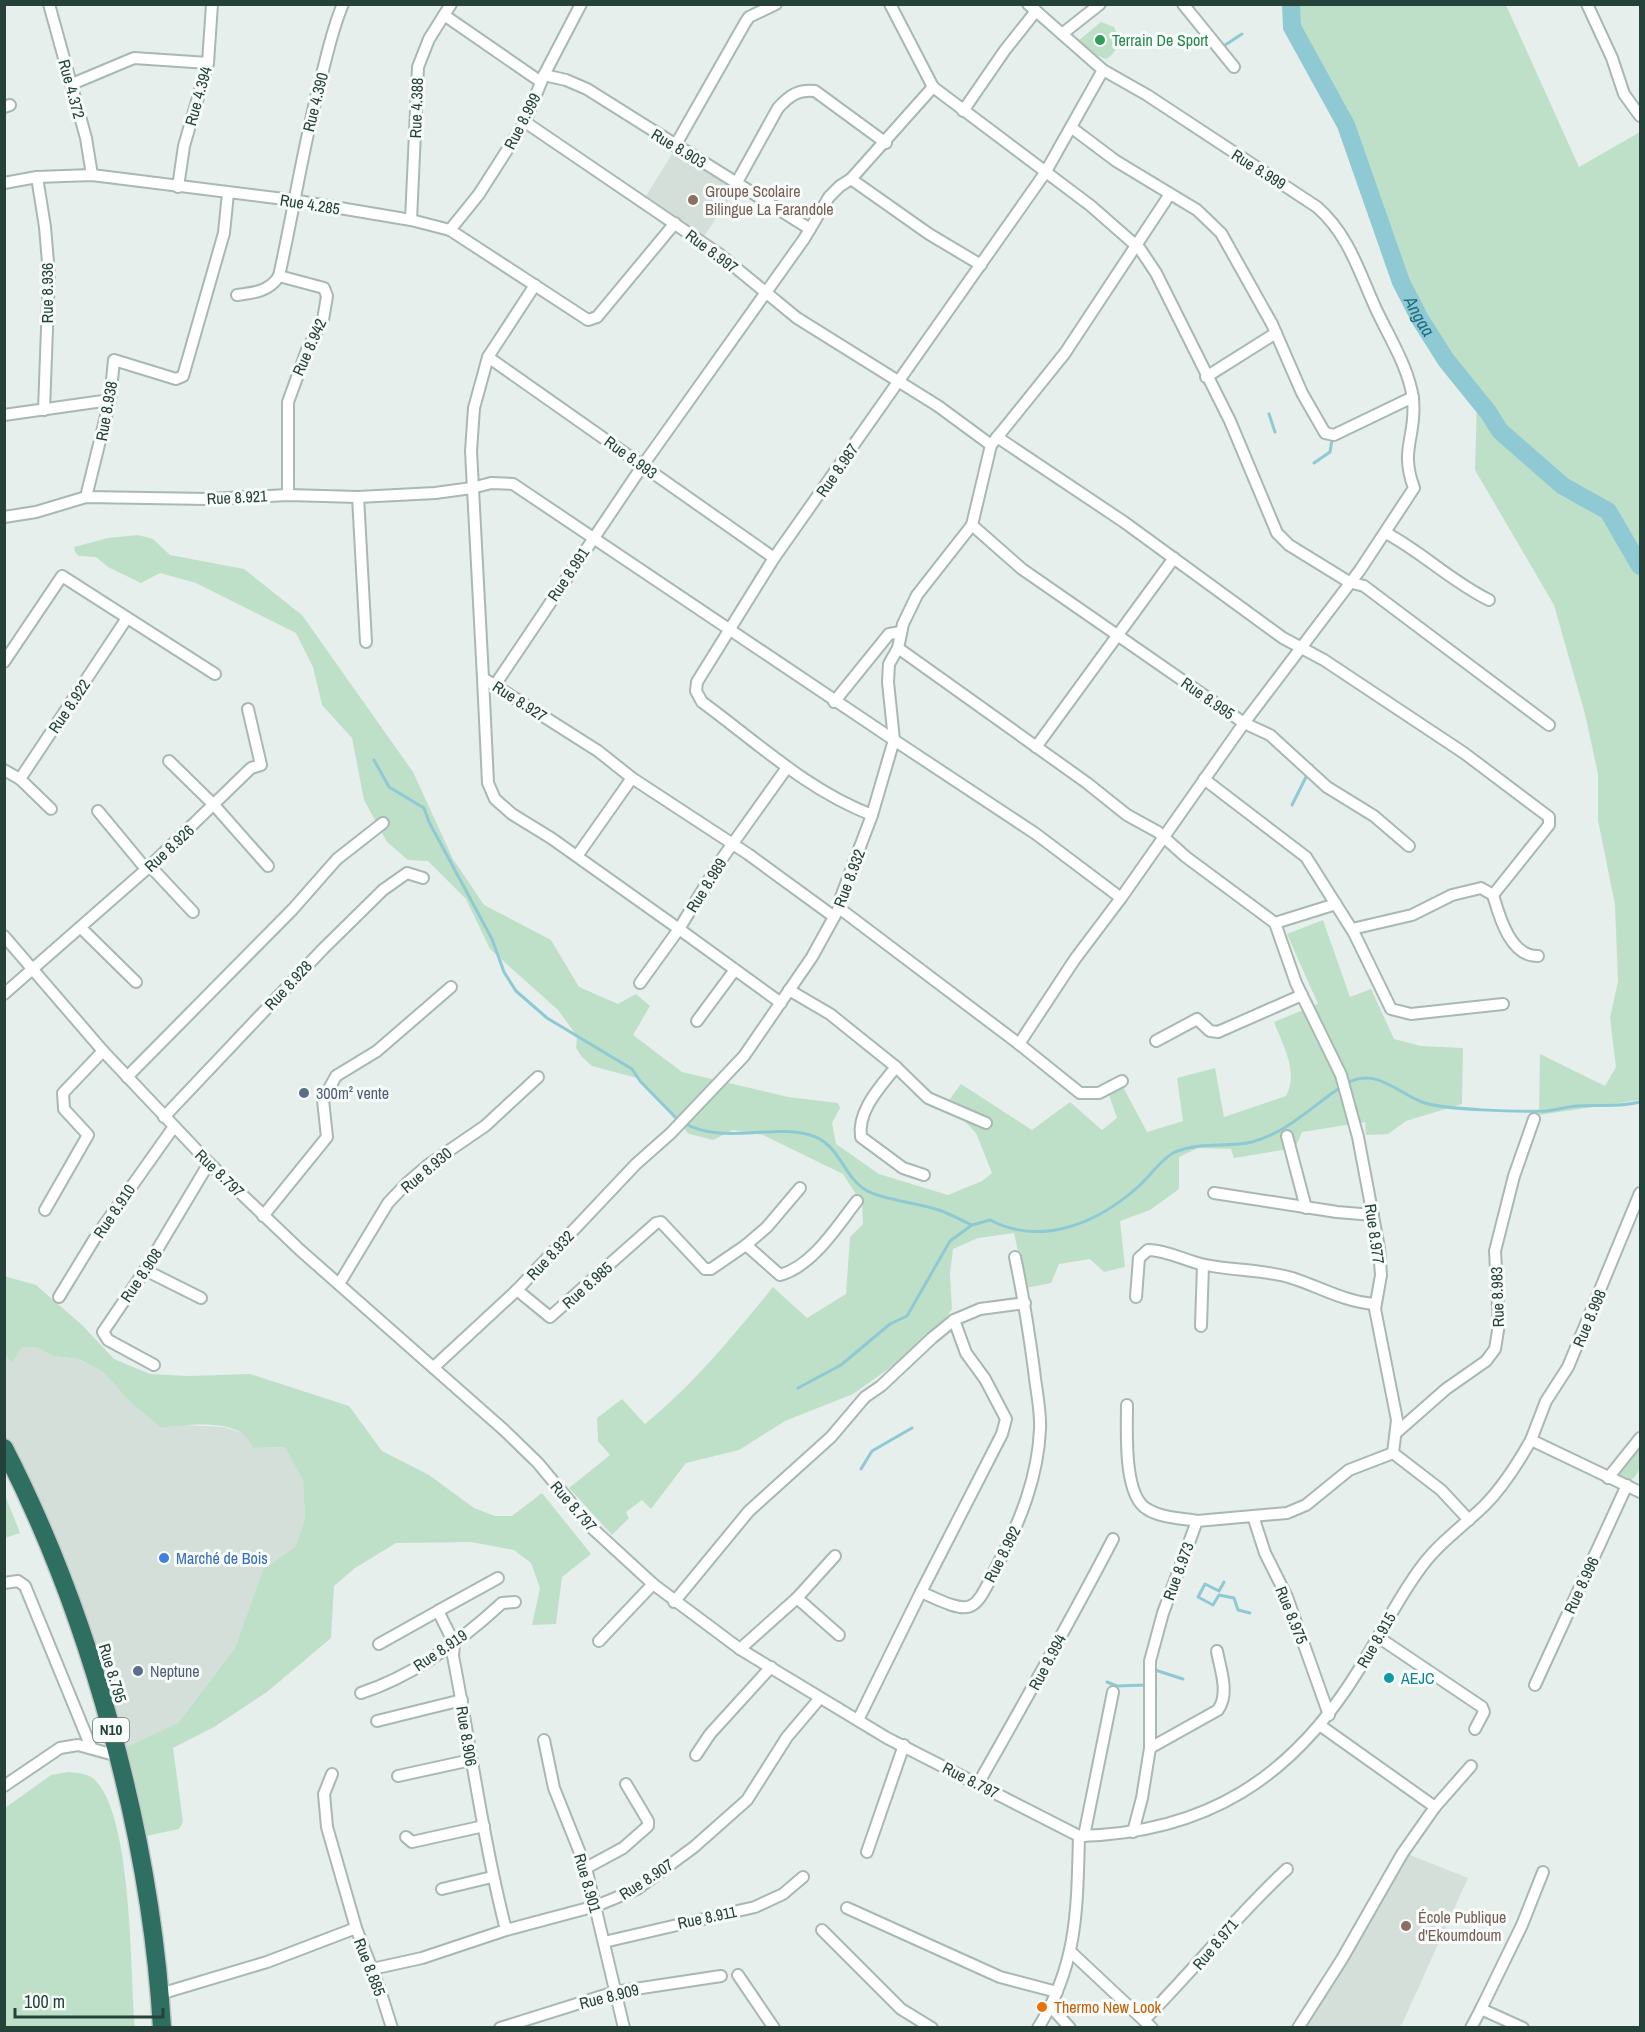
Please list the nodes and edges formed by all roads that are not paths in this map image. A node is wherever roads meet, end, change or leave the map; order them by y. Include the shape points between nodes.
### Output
1 (49, 4) edge
2 (212, 4) edge
3 (343, 4) edge
4 (451, 4) edge
5 (581, 4) edge
6 (776, 4) edge
7 (890, 4) edge
8 (1100, 4) edge
9 (1183, 4) edge
10 (1587, 4) edge
11 (1032, 8) edge
12 (444, 15) junction
13 (1062, 34) junction
14 (208, 63) junction
15 (1234, 67) dead end
16 (1103, 70) junction
17 (543, 79) junction
18 (72, 84) junction
19 (933, 87) junction
20 (963, 111) junction
21 (1641, 116) edge
22 (525, 122) junction
23 (1072, 128) junction
24 (886, 143) junction
25 (675, 146) junction
26 (1045, 173) junction
27 (92, 175) junction
28 (37, 177) junction
29 (852, 179) junction
30 (737, 182) junction
31 (4, 183) edge
32 (178, 187) junction
33 (228, 193) junction
34 (1170, 194) junction
35 (292, 200) junction
36 (411, 220) junction
37 (675, 223) junction
38 (810, 229) junction
39 (450, 230) junction
40 (1137, 246) junction
41 (981, 265) junction
42 (279, 276) junction
43 (536, 285) junction
44 (766, 292) junction
45 (237, 295) dead end
46 (1276, 333) junction
47 (488, 357) junction
48 (1206, 377) junction
49 (899, 381) junction
50 (1413, 397) junction
51 (110, 399) junction
52 (44, 410) junction
53 (4, 415) edge
54 (994, 441) junction
55 (643, 465) junction
56 (472, 488) junction
57 (288, 495) junction
58 (86, 497) junction
59 (358, 497) junction
60 (4, 517) edge
61 (972, 525) junction
62 (1386, 532) junction
63 (593, 538) junction
64 (774, 558) junction
65 (1174, 558) junction
66 (1349, 582) junction
67 (1489, 600) dead end
68 (127, 618) junction
69 (728, 630) junction
70 (901, 632) junction
71 (1116, 633) junction
72 (366, 642) dead end
73 (898, 648) junction
74 (1299, 648) junction
75 (4, 662) edge
76 (214, 674) dead end
77 (483, 678) junction
78 (495, 685) junction
79 (834, 702) junction
80 (248, 709) dead end
81 (1244, 723) junction
82 (1549, 725) dead end
83 (894, 740) junction
84 (1036, 747) junction
85 (170, 761) dead end
86 (786, 769) junction
87 (4, 770) edge
88 (632, 778) junction
89 (20, 779) junction
90 (1204, 779) junction
91 (214, 805) junction
92 (51, 809) dead end
93 (99, 811) dead end
94 (872, 815) junction
95 (383, 823) dead end
96 (1163, 835) junction
97 (733, 844) junction
98 (1409, 846) dead end
99 (577, 856) junction
100 (268, 866) dead end
101 (148, 868) junction
102 (423, 878) dead end
103 (1493, 895) junction
104 (1121, 897) junction
105 (1336, 904) junction
106 (193, 912) dead end
107 (836, 912) junction
108 (1275, 923) junction
109 (81, 928) junction
110 (679, 929) junction
111 (1352, 929) junction
112 (4, 936) edge
113 (1538, 956) dead end
114 (34, 970) junction
115 (734, 971) junction
116 (136, 982) dead end
117 (640, 983) dead end
118 (451, 987) dead end
119 (789, 990) junction
120 (4, 994) edge
121 (1302, 995) junction
122 (781, 1003) junction
123 (1503, 1004) dead end
124 (697, 1021) dead end
125 (1156, 1041) dead end
126 (1019, 1044) junction
127 (104, 1051) junction
128 (896, 1067) junction
129 (128, 1077) junction
130 (538, 1077) dead end
131 (1122, 1081) dead end
132 (164, 1117) junction
133 (1534, 1119) dead end
134 (986, 1123) dead end
135 (173, 1128) junction
136 (1287, 1137) dead end
137 (209, 1163) junction
138 (924, 1175) dead end
139 (800, 1188) dead end
140 (1214, 1193) dead end
141 (1641, 1193) edge
142 (856, 1201) dead end
143 (1306, 1208) junction
144 (45, 1210) dead end
145 (1373, 1215) junction
146 (263, 1216) junction
147 (746, 1245) junction
148 (1015, 1257) dead end
149 (1203, 1264) junction
150 (145, 1270) junction
151 (339, 1284) junction
152 (517, 1290) junction
153 (59, 1297) dead end
154 (1136, 1297) dead end
155 (201, 1298) dead end
156 (1024, 1303) junction
157 (1375, 1304) junction
158 (954, 1320) junction
159 (1201, 1326) dead end
160 (154, 1365) dead end
161 (435, 1366) junction
162 (1127, 1405) dead end
163 (1396, 1433) junction
164 (1641, 1438) edge
165 (1532, 1440) junction
166 (4, 1448) edge
167 (1393, 1453) junction
168 (1608, 1478) junction
169 (1627, 1485) junction
170 (1641, 1492) edge
171 (1253, 1516) junction
172 (1469, 1520) junction
173 (1197, 1521) junction
174 (1113, 1539) dead end
175 (835, 1556) dead end
176 (498, 1578) dead end
177 (4, 1583) edge
178 (653, 1584) junction
179 (921, 1592) junction
180 (797, 1598) junction
181 (515, 1602) dead end
182 (674, 1602) junction
183 (438, 1611) junction
184 (839, 1635) dead end
185 (1378, 1637) junction
186 (599, 1641) dead end
187 (454, 1643) junction
188 (379, 1644) dead end
189 (740, 1649) junction
190 (1217, 1651) dead end
191 (771, 1667) junction
192 (1535, 1685) dead end
193 (1113, 1692) dead end
194 (361, 1693) dead end
195 (820, 1698) junction
196 (462, 1700) junction
197 (1329, 1715) junction
198 (858, 1720) junction
199 (377, 1721) dead end
200 (1321, 1726) junction
201 (1475, 1729) dead end
202 (544, 1740) dead end
203 (903, 1745) junction
204 (91, 1747) junction
205 (1150, 1748) junction
206 (696, 1755) dead end
207 (118, 1756) junction
208 (471, 1760) junction
209 (1471, 1766) dead end
210 (332, 1774) dead end
211 (398, 1776) dead end
212 (626, 1784) dead end
213 (978, 1784) junction
214 (4, 1786) edge
215 (1436, 1807) junction
216 (484, 1826) junction
217 (1133, 1832) junction
218 (1082, 1836) junction
219 (406, 1837) dead end
220 (867, 1852) dead end
221 (586, 1868) junction
222 (1287, 1869) dead end
223 (1543, 1872) dead end
224 (492, 1877) junction
225 (803, 1877) dead end
226 (441, 1889) dead end
227 (596, 1906) junction
228 (847, 1908) dead end
229 (356, 1928) junction
230 (506, 1930) junction
231 (822, 1930) dead end
232 (604, 1942) junction
233 (1072, 1953) junction
234 (372, 1969) junction
235 (738, 1975) dead end
236 (721, 1976) dead end
237 (615, 1992) junction
238 (1057, 1992) junction
239 (160, 1994) junction
240 (1051, 2007) junction
241 (1480, 2009) junction
242 (1148, 2024) edge
243 (162, 2028) edge
244 (392, 2028) edge
245 (500, 2028) edge
246 (624, 2028) edge
247 (774, 2028) edge
248 (932, 2028) edge
249 (1038, 2028) edge
250 (1070, 2028) edge
251 (1298, 2028) edge
252 (1471, 2028) edge
253 (1523, 2028) edge

1 - 18 street, Rue 4.372
2 - 14 street, Rue 4.394
3 - 35 street, Rue 4.390 via 318,87
4 - 12 street, Rue 4.388
5 - 17 street, Rue 8.999
6 - 25 street via 745,22
7 - 19 street
8 - 13 street
9 - 15 street
10 - 21 street via 1624,94
11 - 13 street, Rue 8.999
11 - 20 street
12 - 17 street, Rue 8.903
12 - 36 street, Rue 4.388 via 418,67
13 - 16 street, Rue 8.999
14 - 18 street via 134,58
14 - 32 street, Rue 4.394 via 184,146
16 - 23 street, Rue 8.987
16 - 50 street, Rue 8.999 via 1305,197 1327,215 1352,252
17 - 22 street, Rue 8.999
17 - 25 street, Rue 8.903 via 580,86
18 - 27 street, Rue 4.372
19 - 20 street
19 - 24 street, Rue 8.991
20 - 26 street
22 - 37 street, Rue 8.997
22 - 39 street, Rue 8.999 via 479,194
23 - 26 street, Rue 8.987
23 - 34 street
24 - 29 street, Rue 8.991
24 - 30 street via 815,91 806,90 788,98 778,108
25 - 30 street, Rue 8.903
26 - 40 street
26 - 41 street, Rue 8.987
27 - 28 street, Rue 4.285
27 - 32 street, Rue 4.285
28 - 31 street, Rue 4.285
28 - 52 street, Rue 8.936 via 49,274
29 - 38 street, Rue 8.991 via 829,197
29 - 41 street via 929,234
30 - 38 street, Rue 8.903
32 - 33 street, Rue 4.285
33 - 35 street, Rue 4.285
33 - 51 street, Rue 8.938 via 224,233 183,376 176,379 114,360
34 - 40 street
34 - 46 street via 1197,210 1221,232
35 - 36 street, Rue 4.285
35 - 42 street
36 - 39 street, Rue 4.285
37 - 43 street, Rue 4.285 via 597,317 588,320
37 - 44 street, Rue 8.997
38 - 44 street, Rue 8.991
39 - 43 street, Rue 4.285
40 - 48 street via 1156,273
40 - 54 street via 1065,353
41 - 49 street, Rue 8.987
42 - 45 street via 267,289
42 - 57 street, Rue 8.942 via 324,288 327,296 322,320 288,402
43 - 47 street, Rue 8.927
44 - 49 street, Rue 8.997 via 797,318
44 - 55 street, Rue 8.991
46 - 48 street
46 - 50 street via 1302,393 1325,433 1330,435
47 - 55 street, Rue 8.993
47 - 56 street, Rue 8.927 via 474,408
48 - 66 street via 1230,421 1277,533 1289,545
49 - 54 street, Rue 8.997
49 - 64 street, Rue 8.987
50 - 62 street, Rue 8.999 via 1414,428 1406,456 1414,488
51 - 52 street
51 - 58 street, Rue 8.938
52 - 53 street
54 - 61 street
54 - 65 street, Rue 8.997 via 1053,473
55 - 63 street, Rue 8.991
55 - 64 street, Rue 8.993
56 - 59 street, Rue 8.921
56 - 63 street via 491,483 513,484
56 - 77 street, Rue 8.927
57 - 58 street, Rue 8.921 via 208,499
57 - 59 street, Rue 8.921
58 - 60 street, Rue 8.921
59 - 72 street
61 - 70 street via 917,596
61 - 71 street, Rue 8.995 via 1022,568
62 - 66 street, Rue 8.999
62 - 67 street
63 - 69 street
63 - 78 street, Rue 8.991
64 - 69 street, Rue 8.987
65 - 71 street
65 - 74 street, Rue 8.997
66 - 74 street, Rue 8.999
66 - 82 street via 1364,586
68 - 75 street via 62,576
68 - 76 street
68 - 89 street, Rue 8.922
69 - 79 street
69 - 86 street, Rue 8.987 via 701,672 696,691
70 - 73 street
70 - 79 street via 889,634
71 - 81 street, Rue 8.995
71 - 84 street
73 - 83 street via 890,664 888,682
73 - 84 street
74 - 81 street, Rue 8.999
74 - 103 street, Rue 8.997 via 1324,660 1464,753 1550,816 1549,825
77 - 78 street, Rue 8.927
77 - 99 street via 491,794 512,814
78 - 88 street, Rue 8.927 via 598,751
79 - 83 street
80 - 91 street, Rue 8.926 via 261,765 251,768
81 - 90 street, Rue 8.995
81 - 98 street via 1270,735 1327,787 1374,816
83 - 94 street, Rue 8.932
83 - 104 street via 1036,834
84 - 96 street via 1127,815
85 - 91 street
86 - 94 street, Rue 8.987
86 - 97 street, Rue 8.989
87 - 89 street
88 - 97 street, Rue 8.927
88 - 99 street
89 - 92 street
90 - 96 street, Rue 8.995
90 - 105 street via 1306,857
91 - 100 street
91 - 101 street, Rue 8.926
93 - 101 street
94 - 107 street, Rue 8.932
95 - 129 street via 337,859
96 - 104 street, Rue 8.995
96 - 108 street via 1186,857
97 - 107 street, Rue 8.927
97 - 110 street, Rue 8.989
99 - 110 street
101 - 106 street
101 - 109 street, Rue 8.926
102 - 132 street, Rue 8.928 via 407,873 383,890
103 - 111 street via 1481,888 1460,892 1412,915
103 - 113 street via 1511,939 1524,952
104 - 126 street, Rue 8.995
105 - 108 street
105 - 111 street
107 - 119 street, Rue 8.932
107 - 126 street, Rue 8.927
108 - 121 street, Rue 8.977
109 - 114 street, Rue 8.926
109 - 116 street
110 - 115 street, Rue 8.989
110 - 117 street
111 - 123 street via 1387,1003 1397,1013
112 - 114 street, Rue 8.797
114 - 120 street, Rue 8.926
114 - 127 street, Rue 8.797
115 - 122 street, Rue 8.989
115 - 124 street
118 - 146 street via 377,1051 336,1076 323,1100 327,1137
119 - 122 street, Rue 8.932
119 - 128 street via 830,1014
121 - 125 street via 1218,1032 1210,1031 1197,1019
121 - 145 street, Rue 8.977 via 1316,1018 1348,1094
122 - 152 street, Rue 8.932 via 744,1056
126 - 131 street, Rue 8.927 via 1080,1093 1100,1093
127 - 129 street, Rue 8.797
127 - 144 street via 63,1093 64,1109 88,1136
128 - 134 street via 928,1098
128 - 138 street via 876,1091 859,1124 861,1137 903,1168
129 - 132 street, Rue 8.797
130 - 151 street, Rue 8.930 via 485,1126 407,1183 388,1203
132 - 135 street, Rue 8.797
133 - 163 street, Rue 8.983 via 1514,1176 1495,1251 1499,1324 1495,1349 1486,1361 1446,1389
135 - 137 street, Rue 8.797
135 - 153 street, Rue 8.910 via 95,1238
136 - 143 street
137 - 146 street, Rue 8.797
137 - 150 street, Rue 8.908
139 - 147 street
140 - 143 street
141 - 165 street, Rue 8.998 via 1568,1367 1546,1401
142 - 147 street via 812,1255 787,1273 780,1275
143 - 145 street
145 - 157 street, Rue 8.977 via 1381,1262
146 - 151 street, Rue 8.797
147 - 152 street, Rue 8.985 via 711,1269 705,1269 661,1222 550,1317
148 - 156 street, Rue 8.992
149 - 154 street via 1148,1250 1139,1258
149 - 157 street via 1273,1273 1353,1301
149 - 159 street
150 - 155 street
150 - 160 street, Rue 8.908 via 103,1332 108,1340
151 - 161 street, Rue 8.797
152 - 161 street, Rue 8.932
156 - 158 street via 980,1309
156 - 179 street, Rue 8.992 via 1040,1427 1023,1511 974,1604 956,1608
157 - 163 street, Rue 8.977 via 1394,1399
158 - 179 street via 966,1353 1006,1419
158 - 182 street via 865,1396 831,1437 749,1511
161 - 178 street, Rue 8.797 via 538,1463 591,1527
162 - 173 street via 1130,1468 1138,1500 1160,1515
163 - 167 street, Rue 8.977
164 - 168 street
165 - 168 street
165 - 172 street, Rue 8.915 via 1497,1492
166 - 207 highway, Rue 8.795 / N10 via 69,1599
167 - 171 street, Rue 8.973 via 1349,1470 1306,1505 1287,1513
167 - 172 street via 1441,1490
168 - 169 street
169 - 170 street
169 - 192 street, Rue 8.996
171 - 173 street, Rue 8.973
171 - 197 street, Rue 8.975
172 - 185 street, Rue 8.915 via 1421,1567
173 - 205 street, Rue 8.973 via 1150,1661
174 - 213 street, Rue 8.994 via 1069,1617 1048,1664
175 - 180 street
176 - 183 street
177 - 204 street via 18,1581 25,1586
178 - 182 street, Rue 8.797
178 - 186 street
179 - 198 street
180 - 184 street
180 - 189 street
181 - 187 street, Rue 8.919 via 502,1603
182 - 189 street, Rue 8.797
183 - 187 street, Rue 8.906
183 - 188 street
185 - 197 street, Rue 8.915
185 - 201 street via 1482,1707 1484,1712
187 - 194 street, Rue 8.919
187 - 196 street, Rue 8.906
189 - 191 street, Rue 8.797
190 - 205 street via 1224,1693 1218,1710
191 - 195 street, Rue 8.797
191 - 206 street
193 - 218 street
195 - 198 street, Rue 8.797
195 - 227 street, Rue 8.907 via 787,1737 747,1800 726,1821 637,1889
196 - 199 street
196 - 208 street, Rue 8.906
197 - 200 street, Rue 8.915
198 - 203 street, Rue 8.797
200 - 215 street
200 - 217 street, Rue 8.915 via 1282,1766 1260,1781 1173,1824
202 - 221 street, Rue 8.901 via 554,1788
203 - 213 street, Rue 8.797
203 - 220 street
204 - 207 street
204 - 214 street via 78,1744 60,1748
205 - 217 street, Rue 8.973
207 - 239 highway, Rue 8.795 / N10 via 150,1912
208 - 211 street
208 - 216 street, Rue 8.906
209 - 215 street
210 - 229 street via 324,1794 327,1827
212 - 221 street via 648,1826 623,1848
213 - 218 street, Rue 8.797
215 - 251 street via 1402,1854
216 - 219 street via 412,1842
216 - 224 street, Rue 8.906
217 - 218 street, Rue 8.915
218 - 233 street
221 - 227 street, Rue 8.901
222 - 242 street, Rue 8.971
223 - 241 street via 1522,1925
224 - 226 street
224 - 230 street, Rue 8.906
225 - 232 street, Rue 8.911 via 783,1894 755,1907
227 - 230 street, Rue 8.907
227 - 232 street, Rue 8.901
228 - 238 street via 1000,1977
229 - 234 street, Rue 8.885
229 - 239 street, Rue 8.885 via 267,1962
230 - 234 street, Rue 8.907 via 422,1958
231 - 248 street via 901,2009
232 - 237 street, Rue 8.901
233 - 238 street
233 - 242 street
234 - 244 street, Rue 8.885
235 - 247 street
236 - 237 street, Rue 8.909
237 - 245 street, Rue 8.909
237 - 246 street, Rue 8.901
238 - 240 street
239 - 243 highway, Rue 8.795 / N10
240 - 249 street
240 - 250 street
241 - 252 street
241 - 253 street

